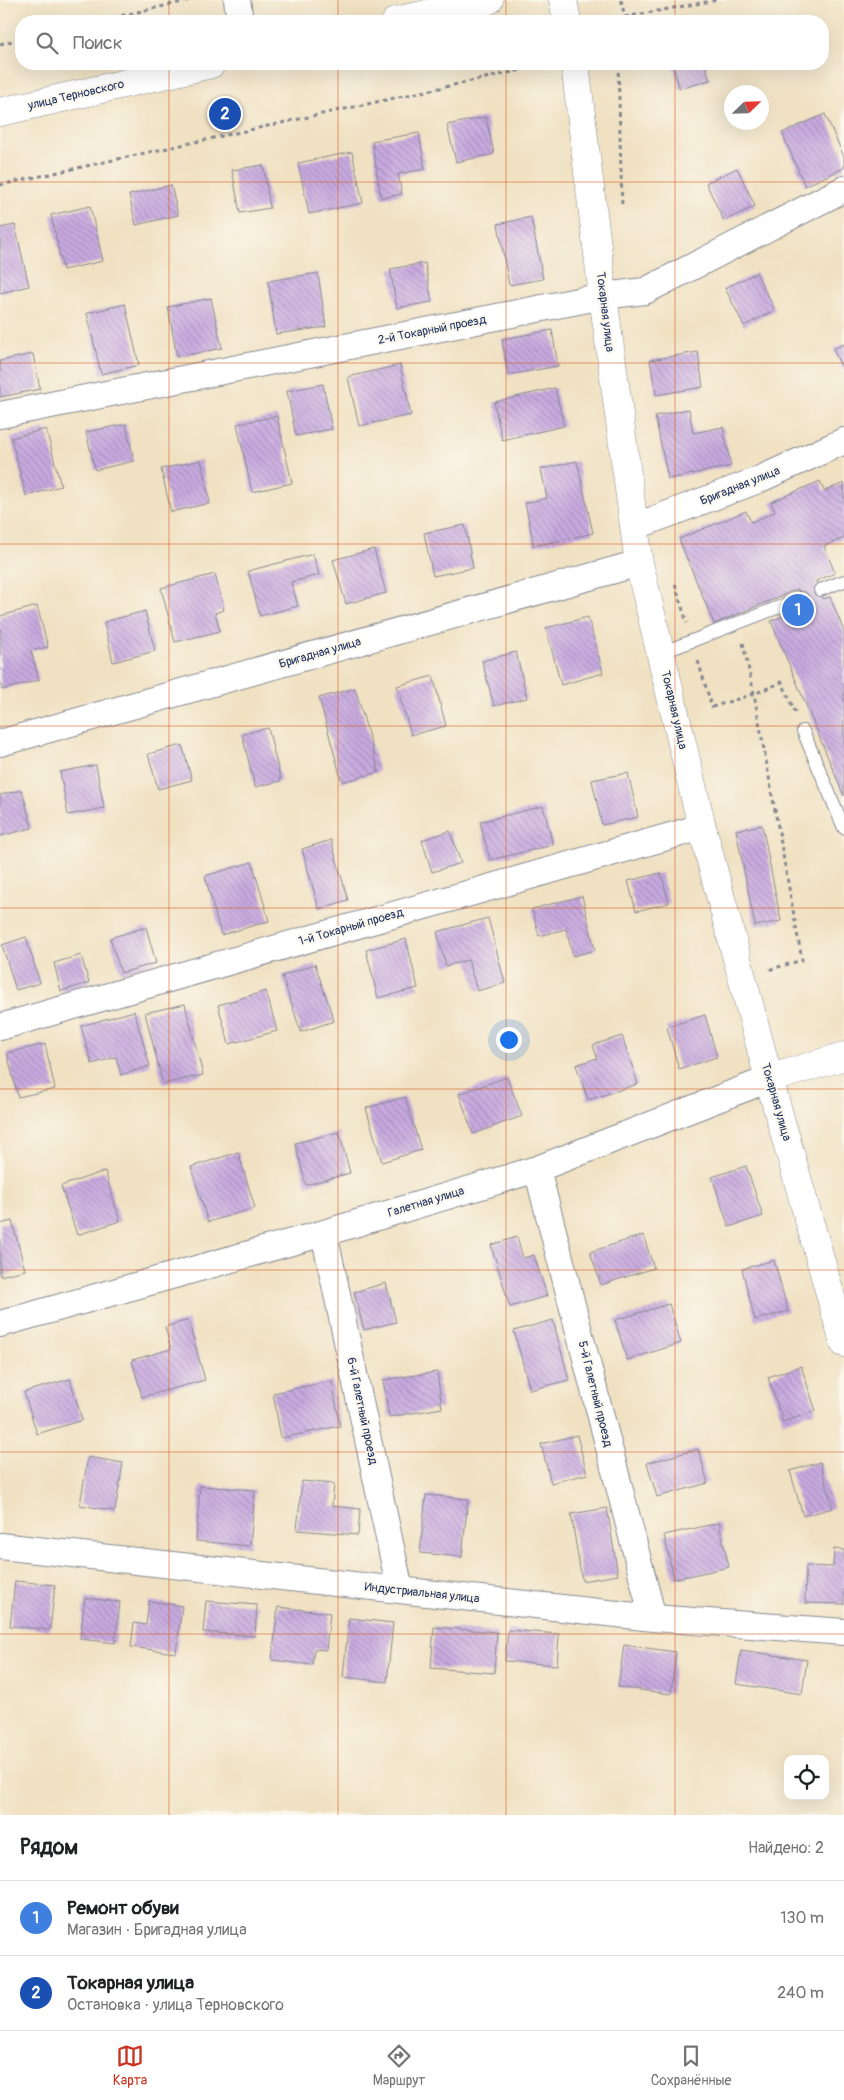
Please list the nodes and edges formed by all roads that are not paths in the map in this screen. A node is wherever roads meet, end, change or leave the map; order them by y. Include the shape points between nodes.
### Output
1 (237, 0) edge
2 (489, 0) edge
3 (563, 0) edge
4 (239, 15) edge
5 (423, 15) edge
6 (566, 15) edge
7 (185, 70) edge
8 (576, 70) edge
9 (0, 112) edge
10 (844, 189) edge
11 (603, 296) junction
12 (0, 415) edge
13 (844, 441) edge
14 (634, 527) junction
15 (639, 563) junction
16 (844, 580) edge
17 (820, 590) dead end
18 (802, 598) dead end
19 (661, 654) junction
20 (803, 731) dead end
21 (0, 743) edge
22 (702, 827) junction
23 (844, 828) edge
24 (0, 1027) edge
25 (844, 1056) edge
26 (769, 1079) junction
27 (537, 1169) junction
28 (324, 1232) junction
29 (0, 1324) edge
30 (844, 1343) edge
31 (0, 1546) edge
32 (400, 1590) junction
33 (653, 1618) junction
34 (844, 1632) edge

1 - 4 street
2 - 5 street
3 - 6 street
7 - 9 street, улица Терновского
8 - 11 street, Токарная улица
10 - 11 street, 2-й Токарный проезд via 645,291
11 - 12 street, 2-й Токарный проезд
11 - 14 street, Токарная улица
13 - 14 street, Бригадная улица via 758,480
14 - 15 street, Токарная улица
15 - 19 street, Токарная улица
15 - 21 street, Бригадная улица
16 - 17 lane
18 - 19 lane
19 - 22 street, Токарная улица
20 - 23 lane
22 - 24 street, 1-й Токарный проезд
22 - 26 street, Токарная улица
25 - 26 street, Галетная улица
26 - 27 street, Галетная улица
26 - 30 street, Токарная улица
27 - 28 street, Галетная улица
27 - 33 street, 5-й Галетный проезд
28 - 29 street, Галетная улица
28 - 32 street, 6-й Галетный проезд
31 - 32 street, Индустриальная улица
32 - 33 street, Индустриальная улица
33 - 34 street, Индустриальная улица

